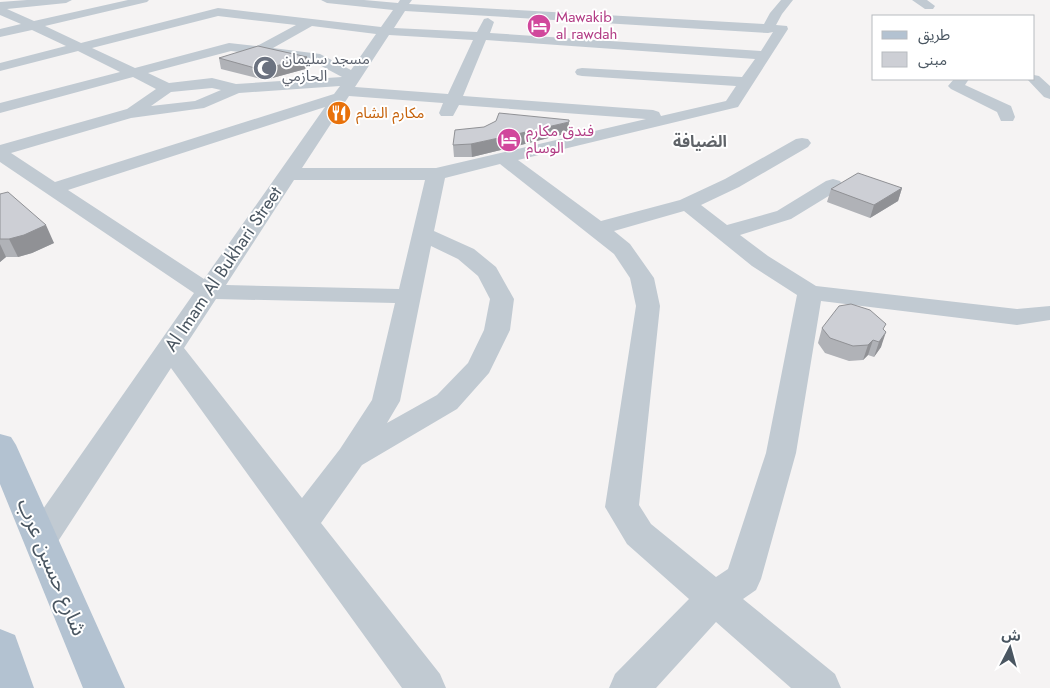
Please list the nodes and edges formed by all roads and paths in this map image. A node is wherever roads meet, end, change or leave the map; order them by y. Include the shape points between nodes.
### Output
1 (66, 0) edge
2 (138, 0) edge
3 (327, 0) edge
4 (787, 0) edge
5 (918, 0) edge
6 (352, 2) junction
7 (586, 2) dead end
8 (404, 3) edge
9 (221, 6) edge
10 (929, 6) dead end
11 (0, 8) edge
12 (492, 12) junction
13 (754, 15) dead end
14 (589, 18) junction
15 (311, 23) junction
16 (771, 23) junction
17 (33, 26) junction
18 (384, 31) junction
19 (0, 33) edge
20 (483, 36) junction
21 (208, 41) junction
22 (586, 42) junction
23 (79, 47) junction
24 (259, 50) junction
25 (764, 55) junction
26 (0, 66) edge
27 (134, 73) junction
28 (961, 80) edge
29 (1035, 80) edge
30 (579, 81) junction
31 (746, 82) junction
32 (347, 87) junction
33 (167, 88) junction
34 (236, 89) junction
35 (1050, 94) edge
36 (198, 105) junction
37 (451, 107) junction
38 (0, 108) edge
39 (569, 109) junction
40 (129, 113) junction
41 (676, 117) junction
42 (1007, 117) dead end
43 (243, 128) junction
44 (802, 143) dead end
45 (0, 153) edge
46 (503, 158) junction
47 (287, 174) junction
48 (436, 174) junction
49 (833, 185) edge
50 (53, 189) junction
51 (687, 204) junction
52 (598, 229) junction
53 (423, 234) junction
54 (724, 234) junction
55 (208, 292) junction
56 (810, 293) junction
57 (409, 296) junction
58 (1050, 313) edge
59 (170, 348) junction
60 (0, 445) edge
61 (352, 457) junction
62 (302, 524) junction
63 (41, 539) junction
64 (714, 598) junction
65 (0, 648) edge
66 (13, 688) edge
67 (104, 688) edge
68 (426, 688) edge
69 (629, 688) edge
70 (821, 688) edge

1 - 11 street
2 - 17 street
3 - 6 street
4 - 16 street
5 - 10 street
6 - 8 street
6 - 15 street
7 - 14 street
8 - 12 street
8 - 18 street, Al Imam Al Bukhari Street
9 - 15 street
9 - 21 street
9 - 23 street
11 - 17 street
12 - 14 street
12 - 20 street
13 - 16 street
14 - 16 street
14 - 22 street
15 - 18 street
15 - 24 street
16 - 25 street via 782,29
17 - 19 street
17 - 23 street
18 - 20 street
18 - 32 street, Al Imam Al Bukhari Street
20 - 22 street
20 - 37 street
21 - 24 street
21 - 27 street
22 - 25 street
22 - 30 street
23 - 26 street
23 - 27 street
24 - 32 street via 315,57
25 - 31 street
27 - 33 street
27 - 38 street
28 - 42 street via 956,86 1005,108
29 - 35 street
30 - 31 street
30 - 39 street
31 - 41 street via 732,104
32 - 34 street
32 - 37 street
32 - 43 street
32 - 47 street, Al Imam Al Bukhari Street
33 - 34 street via 212,83
33 - 40 street
34 - 36 street
36 - 40 street
36 - 43 street
37 - 39 street
39 - 41 street
40 - 45 street
41 - 46 street
43 - 50 street
44 - 51 street via 732,183
45 - 50 street
46 - 48 street
46 - 52 street
47 - 48 street
47 - 55 street, Al Imam Al Bukhari Street
48 - 53 street
49 - 54 street via 784,215
50 - 55 street
51 - 52 street
51 - 54 street
52 - 64 street via 622,249 642,278 648,306 622,507 639,534
53 - 57 street
53 - 61 street via 466,254 488,272 502,299 497,330 479,367 447,402
54 - 56 street
55 - 57 street
55 - 59 street, Al Imam Al Bukhari Street
56 - 58 street via 1017,317
56 - 64 street via 782,453 743,579
57 - 61 street via 386,401
59 - 62 street
59 - 63 street, Al Imam Al Bukhari Street
60 - 63 main road, شارع حسين عرب
61 - 62 street
62 - 68 street
63 - 67 main road, شارع حسين عرب
64 - 69 street
64 - 70 street
65 - 66 main road

